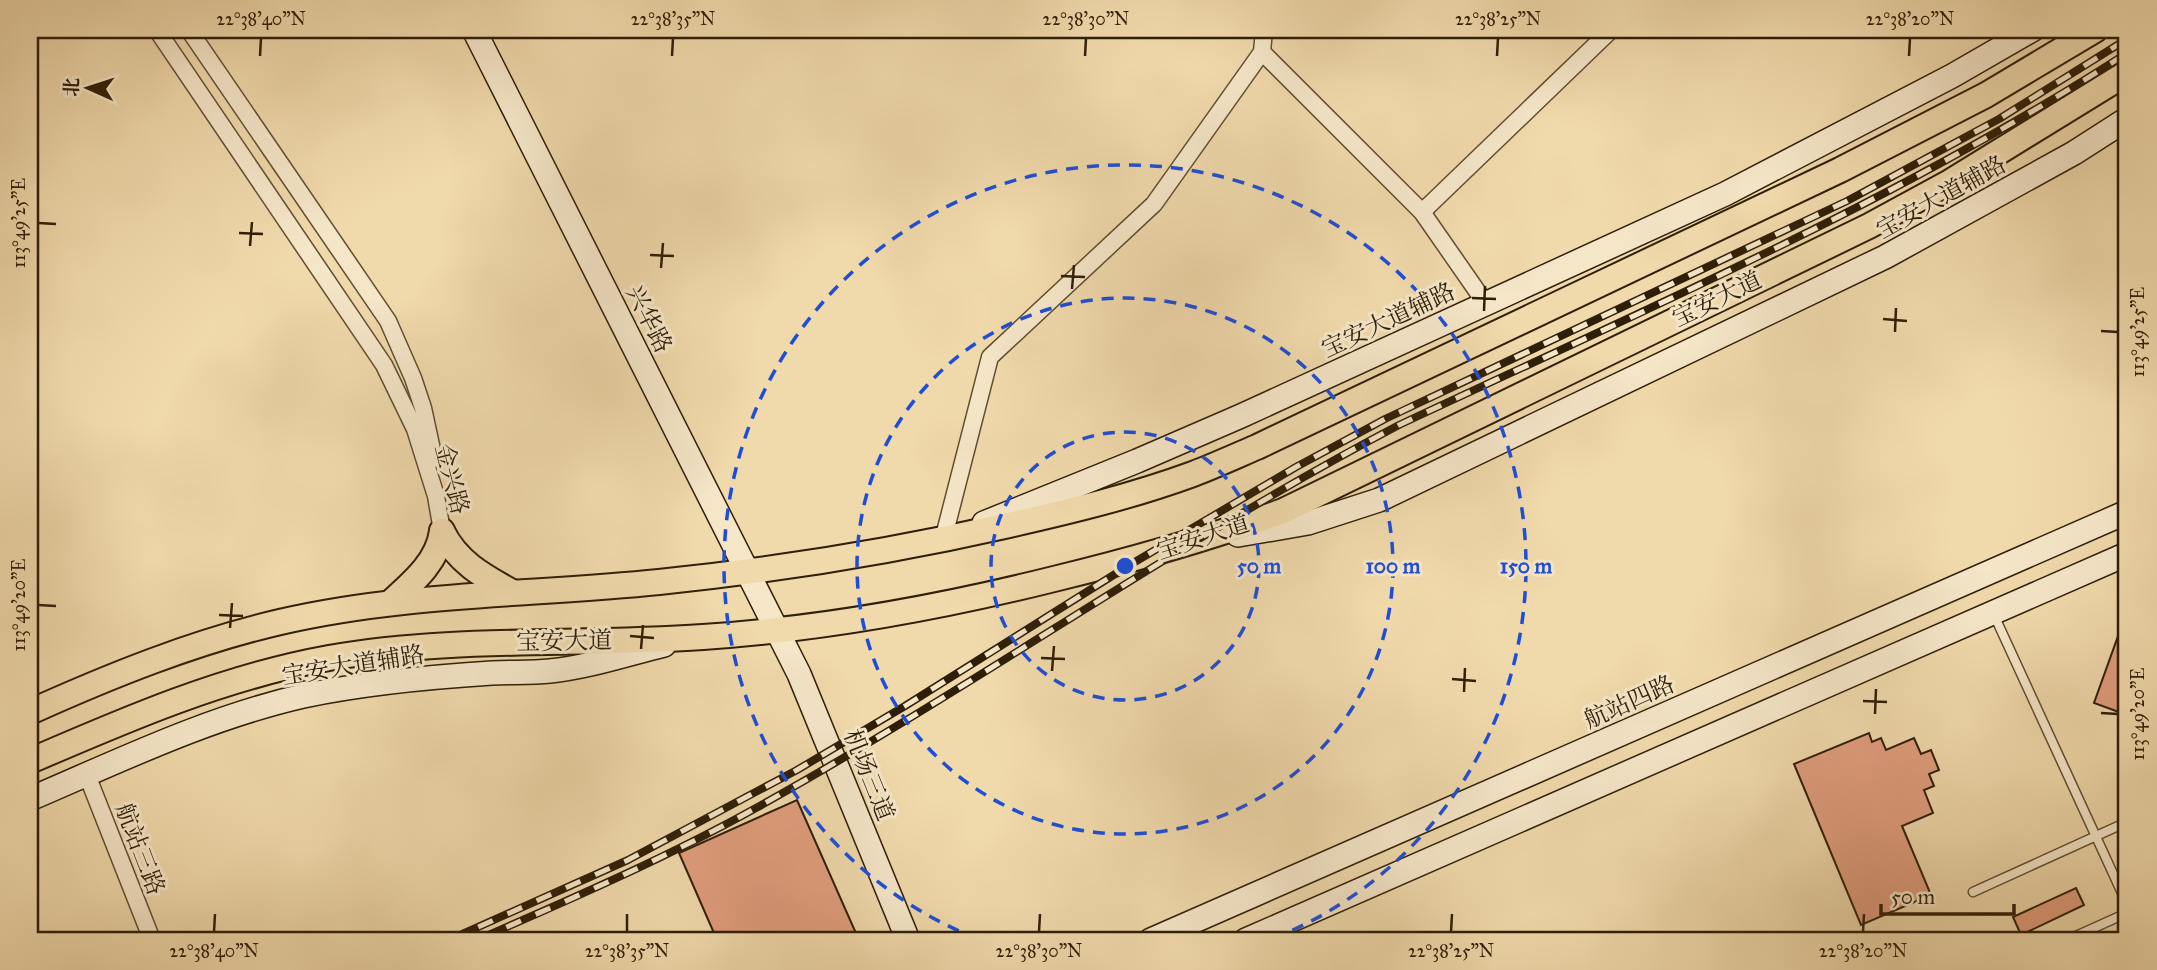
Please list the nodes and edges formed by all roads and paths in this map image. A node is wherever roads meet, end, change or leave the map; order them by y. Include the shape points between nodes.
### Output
1 (157, 30) edge
2 (189, 30) edge
3 (474, 30) edge
4 (1264, 30) edge
5 (1611, 30) edge
6 (2032, 30) edge
7 (2095, 30) edge
8 (1262, 51) junction
9 (2127, 73) edge
10 (2127, 119) edge
11 (1422, 212) junction
12 (1486, 304) junction
13 (2127, 512) edge
14 (442, 531) junction
15 (943, 540) junction
16 (1193, 542) junction
17 (2127, 554) edge
18 (747, 570) junction
19 (512, 592) junction
20 (390, 603) junction
21 (1993, 613) junction
22 (778, 631) junction
23 (698, 638) junction
24 (30, 712) edge
25 (30, 761) edge
26 (87, 775) junction
27 (30, 799) edge
28 (2127, 822) edge
29 (2095, 837) junction
30 (1973, 892) dead end
31 (2127, 904) edge
32 (2127, 913) edge
33 (152, 940) edge
34 (908, 940) edge
35 (1151, 940) edge
36 (1246, 940) edge
37 (2067, 940) edge

1 - 14 street, 金兴路 via 384,365 415,429
2 - 14 street, 金兴路 via 388,321 423,408 436,469
3 - 18 street, 兴华路
4 - 8 street
5 - 11 street
6 - 12 street, 宝安大道辅路 via 1725,194
7 - 15 main road, 宝安大道 via 1986,95 1840,170 1257,447 1128,495
8 - 11 street
8 - 15 street via 1154,204 990,357
9 - 16 main road, 宝安大道 via 1869,226 1283,510
10 - 16 street, 宝安大道辅路 via 1885,257 1379,500 1308,523
11 - 12 street
12 - 15 street, 宝安大道辅路 via 1160,452
13 - 35 street, 航站四路
14 - 19 main road via 473,570
14 - 20 main road via 440,544 420,576
15 - 18 main road, 宝安大道
16 - 22 main road, 宝安大道 via 1012,590 854,622
17 - 21 street
18 - 19 main road, 宝安大道 via 658,582
18 - 22 street, 兴华路
19 - 20 main road, 宝安大道
20 - 24 main road, 宝安大道 via 281,622 198,645
21 - 29 lane
21 - 36 street
22 - 23 main road, 宝安大道
22 - 34 street, 机场三道
23 - 25 main road, 宝安大道 via 458,643 329,658 213,687
23 - 26 street, 宝安大道辅路 via 549,671 436,678 302,696 212,723
26 - 27 street, 宝安大道辅路
26 - 33 street, 航站三路
28 - 29 lane
29 - 30 lane
29 - 31 lane
32 - 37 lane

